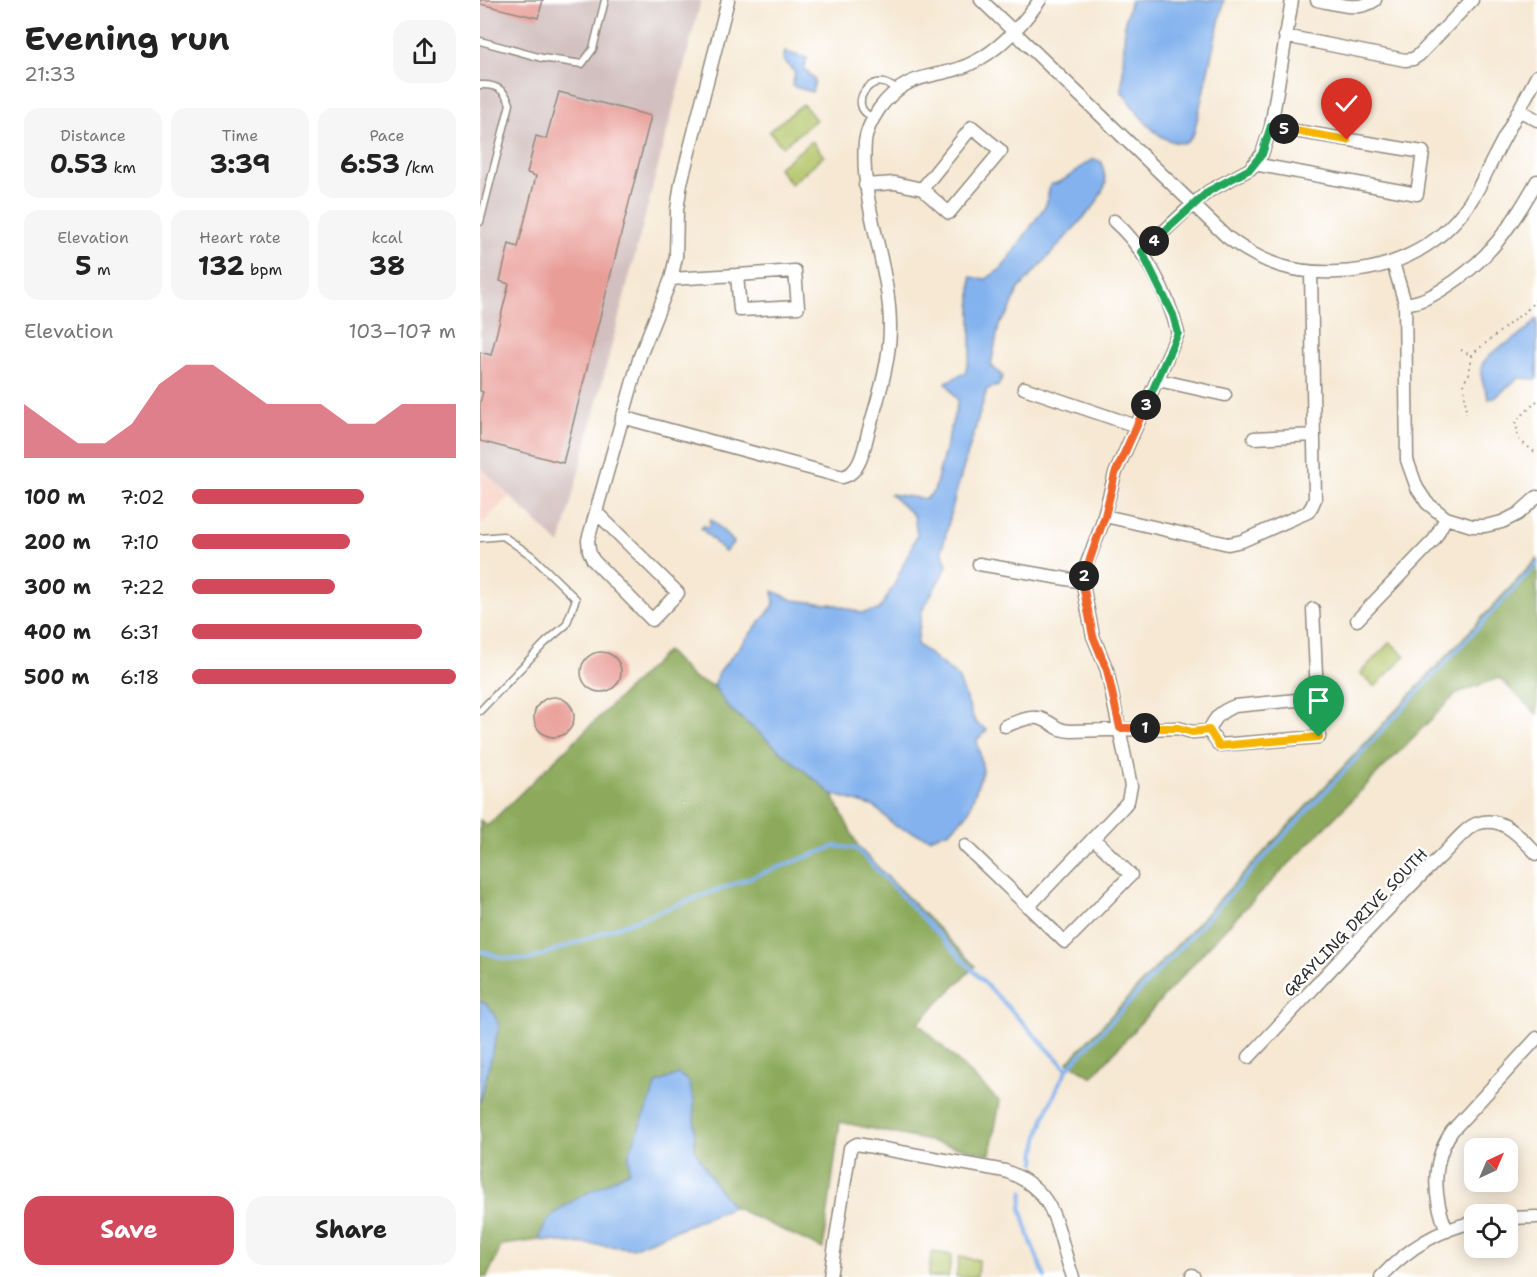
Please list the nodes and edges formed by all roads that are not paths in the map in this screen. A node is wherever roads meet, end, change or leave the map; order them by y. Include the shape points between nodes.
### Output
1 (605, 0) edge
2 (728, 0) edge
3 (981, 0) edge
4 (1040, 0) edge
5 (1292, 0) edge
6 (1317, 0) edge
7 (1375, 0) edge
8 (1472, 0) edge
9 (1013, 31) junction
10 (1286, 36) junction
11 (480, 40) edge
12 (1537, 76) edge
13 (480, 85) edge
14 (898, 90) junction
15 (1519, 110) junction
16 (873, 119) junction
17 (1537, 120) edge
18 (1271, 126) junction
19 (1254, 164) junction
20 (1537, 181) edge
21 (865, 185) junction
22 (922, 189) junction
23 (1192, 205) junction
24 (1114, 221) dead end
25 (480, 222) edge
26 (1142, 252) junction
27 (1393, 263) junction
28 (1311, 273) junction
29 (737, 275) junction
30 (671, 279) junction
31 (1405, 303) junction
32 (1158, 380) junction
33 (1024, 388) dead end
34 (1225, 395) dead end
35 (622, 417) junction
36 (1136, 426) junction
37 (1314, 435) junction
38 (1254, 438) dead end
39 (1537, 497) edge
40 (596, 512) junction
41 (1105, 516) junction
42 (1446, 518) junction
43 (480, 538) edge
44 (979, 564) dead end
45 (1084, 582) junction
46 (1313, 609) dead end
47 (1357, 620) dead end
48 (1317, 698) junction
49 (480, 711) edge
50 (1005, 726) dead end
51 (1120, 728) junction
52 (1209, 730) junction
53 (1093, 838) junction
54 (964, 846) dead end
55 (1537, 854) edge
56 (1028, 907) junction
57 (1537, 1038) edge
58 (1249, 1057) dead end
59 (1537, 1217) edge
60 (1518, 1218) edge
61 (1464, 1225) edge
62 (1447, 1231) junction
63 (830, 1277) edge
64 (1073, 1277) edge
65 (1381, 1277) edge

1 - 11 lane via 593,49 582,64 542,58
2 - 30 street via 681,183
3 - 9 street
4 - 9 street
5 - 10 street
6 - 7 street via 1363,7
8 - 10 street via 1413,59
9 - 14 street via 968,66 912,81
9 - 23 street
10 - 18 street
12 - 15 street
13 - 25 lane via 500,88 510,104
14 - 16 street
14 - 16 lane via 885,83 868,86 861,105
15 - 17 street
15 - 27 street via 1466,207 1427,245
16 - 21 street via 865,140
18 - 19 street via 1262,154
18 - 19 street via 1424,152 1417,194
19 - 23 street
20 - 31 street via 1505,234 1473,268 1431,297
21 - 22 street via 894,183
21 - 35 street via 890,326 887,363 855,471 842,477
22 - 22 street via 949,213 1001,151 972,127
23 - 26 street
23 - 28 street via 1247,252 1290,270
24 - 26 street
26 - 32 street via 1178,333
27 - 28 street via 1358,271
27 - 31 street
28 - 37 street
29 - 29 street via 795,271 798,307 740,310
29 - 30 street
30 - 35 street via 640,356
31 - 42 street via 1407,460 1417,488
32 - 34 street
32 - 36 street
33 - 36 street
35 - 40 street
36 - 41 street via 1115,474
37 - 38 street
37 - 41 street via 1315,499 1308,512 1242,541 1228,544
39 - 42 street via 1518,514 1485,526
40 - 40 street via 588,540 593,560 652,620 678,593
41 - 45 street via 1087,562
42 - 47 street via 1434,540
43 - 49 lane via 503,536 532,556 576,599 566,625
44 - 45 street
45 - 51 street via 1093,636 1107,670
46 - 48 street
48 - 52 street via 1235,705 1215,717
48 - 52 street via 1319,737 1219,746
50 - 51 street via 1034,717 1059,730
51 - 52 street
51 - 53 street via 1131,786 1128,801
53 - 56 street
53 - 56 street via 1131,875 1065,942
54 - 56 street
55 - 58 street, GRAYLING DRIVE SOUTH via 1502,824 1474,825 1423,873
57 - 62 street via 1445,1141 1436,1183
59 - 60 street
61 - 62 street
62 - 65 street via 1415,1247
63 - 64 street via 850,1148 857,1144 1022,1177 1044,1197 1053,1212

